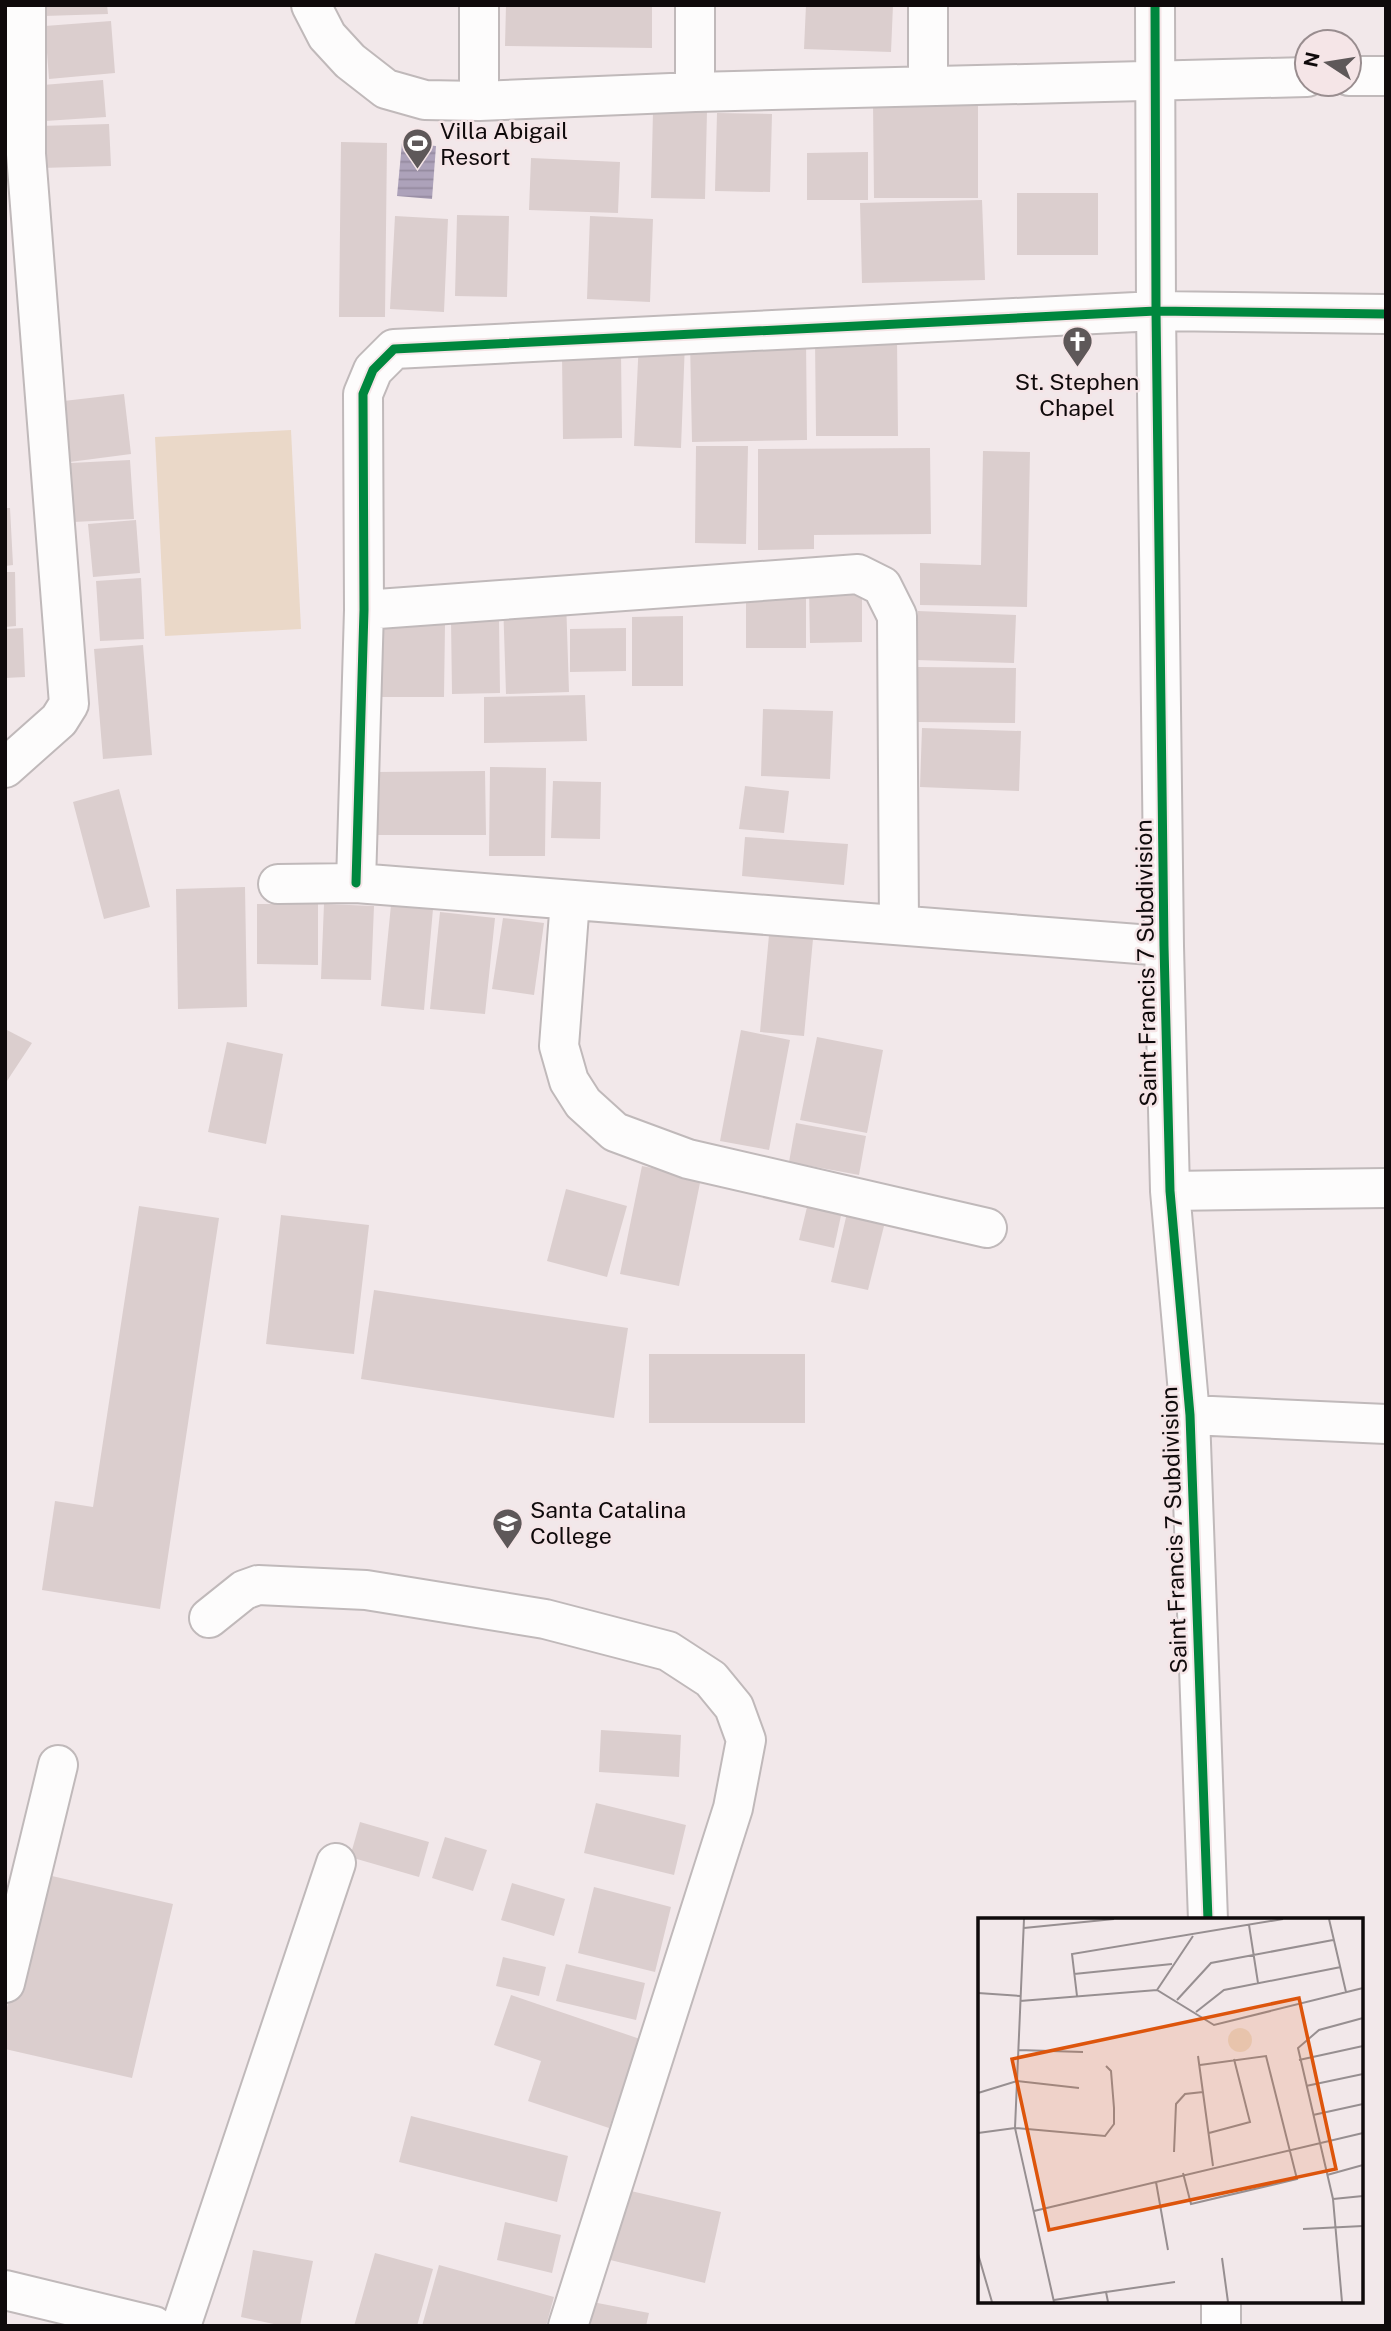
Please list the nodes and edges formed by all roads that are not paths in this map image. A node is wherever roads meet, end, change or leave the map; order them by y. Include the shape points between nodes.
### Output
1 (26, 5) edge
2 (311, 5) edge
3 (479, 5) edge
4 (695, 5) edge
5 (928, 5) edge
6 (1155, 5) edge
7 (1363, 76) edge
8 (1386, 76) edge
9 (1293, 78) edge
10 (1156, 81) junction
11 (928, 86) junction
12 (695, 92) junction
13 (479, 101) junction
14 (1156, 311) junction
15 (1386, 314) edge
16 (364, 611) junction
17 (5, 768) edge
18 (356, 883) junction
19 (278, 884) dead end
20 (569, 900) junction
21 (899, 925) junction
22 (1164, 946) junction
23 (1386, 1188) edge
24 (1170, 1191) junction
25 (986, 1228) dead end
26 (1191, 1415) junction
27 (1386, 1424) edge
28 (209, 1618) dead end
29 (58, 1765) dead end
30 (336, 1863) dead end
31 (1208, 1918) edge
32 (5, 1983) edge
33 (5, 2290) edge
34 (1221, 2303) edge
35 (154, 2326) edge
36 (181, 2326) edge
37 (568, 2326) edge
38 (1221, 2326) edge

1 - 17 street via 26,154 69,704 59,720
2 - 13 street via 327,36 386,89 425,100
3 - 13 street
4 - 12 street
5 - 11 street
6 - 10 street, Saint Francis 7 Subdivision
7 - 8 street
9 - 10 street
10 - 11 street
10 - 14 street, Saint Francis 7 Subdivision
11 - 12 street
12 - 13 street
14 - 15 street
14 - 16 street via 394,349 373,370 363,394
14 - 22 street, Saint Francis 7 Subdivision
16 - 18 street
16 - 21 street via 858,574 882,586 897,616
18 - 19 street
18 - 20 street
20 - 21 street
20 - 25 street via 559,1046 569,1081 583,1102 615,1132 688,1159
21 - 22 street
22 - 24 street, Saint Francis 7 Subdivision
23 - 24 street
24 - 26 street, Saint Francis 7 Subdivision
26 - 27 street
26 - 31 street, Saint Francis 7 Subdivision
28 - 37 street via 244,1590 258,1585 366,1590 545,1619 668,1651 711,1679 734,1707 746,1740 733,1808
29 - 32 street
30 - 36 street
33 - 35 street
34 - 38 street

